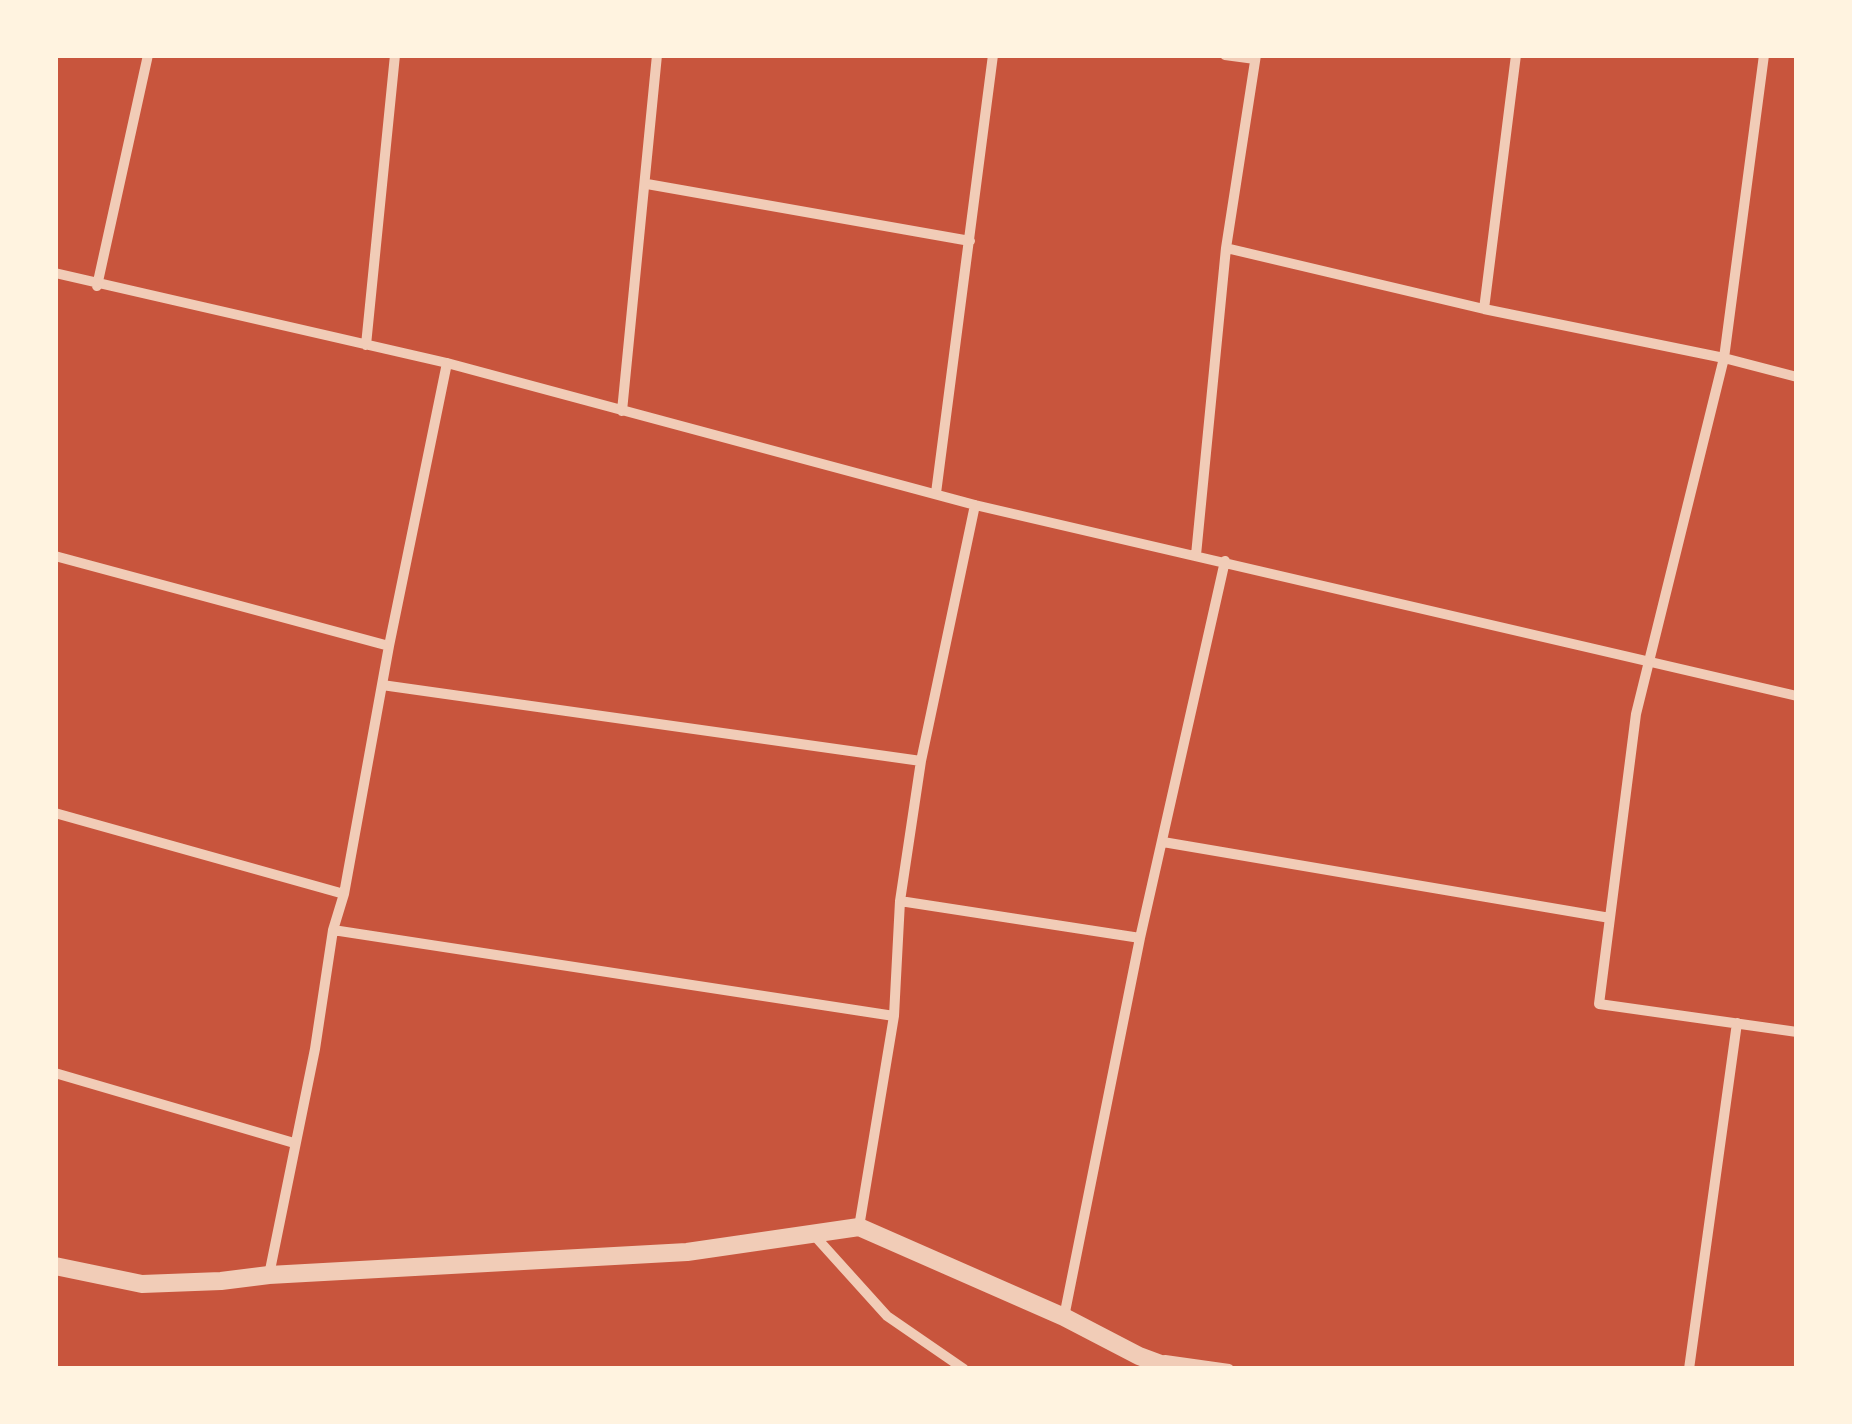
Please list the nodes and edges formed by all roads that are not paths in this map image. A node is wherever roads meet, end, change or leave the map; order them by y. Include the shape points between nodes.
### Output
1 (148, 55) edge
2 (395, 55) edge
3 (657, 55) edge
4 (994, 55) edge
5 (1225, 55) edge
6 (1516, 55) edge
7 (1764, 55) edge
8 (1256, 57) edge
9 (646, 184) junction
10 (970, 241) junction
11 (1226, 248) junction
12 (55, 273) edge
13 (97, 286) junction
14 (1484, 309) junction
15 (366, 345) junction
16 (1724, 358) junction
17 (446, 363) junction
18 (1797, 377) edge
19 (622, 411) junction
20 (936, 493) junction
21 (975, 505) junction
22 (1196, 555) junction
23 (55, 556) edge
24 (1225, 561) junction
25 (389, 646) junction
26 (1651, 661) junction
27 (382, 685) junction
28 (1797, 696) edge
29 (922, 762) junction
30 (55, 813) edge
31 (1163, 842) junction
32 (344, 894) junction
33 (900, 901) junction
34 (1610, 918) junction
35 (334, 930) junction
36 (1140, 938) junction
37 (894, 1016) junction
38 (1737, 1022) junction
39 (1797, 1032) edge
40 (55, 1073) edge
41 (294, 1144) junction
42 (859, 1227) junction
43 (813, 1233) junction
44 (55, 1266) edge
45 (269, 1275) junction
46 (1064, 1317) junction
47 (1139, 1356) junction
48 (964, 1369) edge
49 (1174, 1369) edge
50 (1228, 1369) edge
51 (1689, 1369) edge

1 - 13 street
2 - 15 street
3 - 9 street
4 - 10 street
5 - 8 street
6 - 14 street
7 - 16 street
8 - 11 street
9 - 10 street
9 - 19 street
10 - 20 street
11 - 14 street
11 - 22 street
12 - 13 street
13 - 15 street
14 - 16 street
15 - 17 street
16 - 18 street
16 - 26 street
17 - 19 street
17 - 25 street
19 - 20 street
20 - 21 street
21 - 22 street
21 - 29 street
22 - 24 street
23 - 25 street
24 - 26 street
24 - 31 street
25 - 27 street
26 - 28 street
26 - 34 street via 1636,714
27 - 29 street
27 - 32 street
29 - 33 street
30 - 32 street
31 - 34 street
31 - 36 street
32 - 35 street
33 - 36 street
33 - 37 street
34 - 38 street via 1599,1004
35 - 37 street
35 - 41 street
36 - 46 street
37 - 42 street
38 - 39 street
38 - 51 street
40 - 41 street
41 - 45 street
42 - 43 street
42 - 46 street
43 - 45 street via 687,1252
43 - 48 street via 887,1316
44 - 45 street via 142,1284
46 - 47 street
47 - 49 street
47 - 50 street

